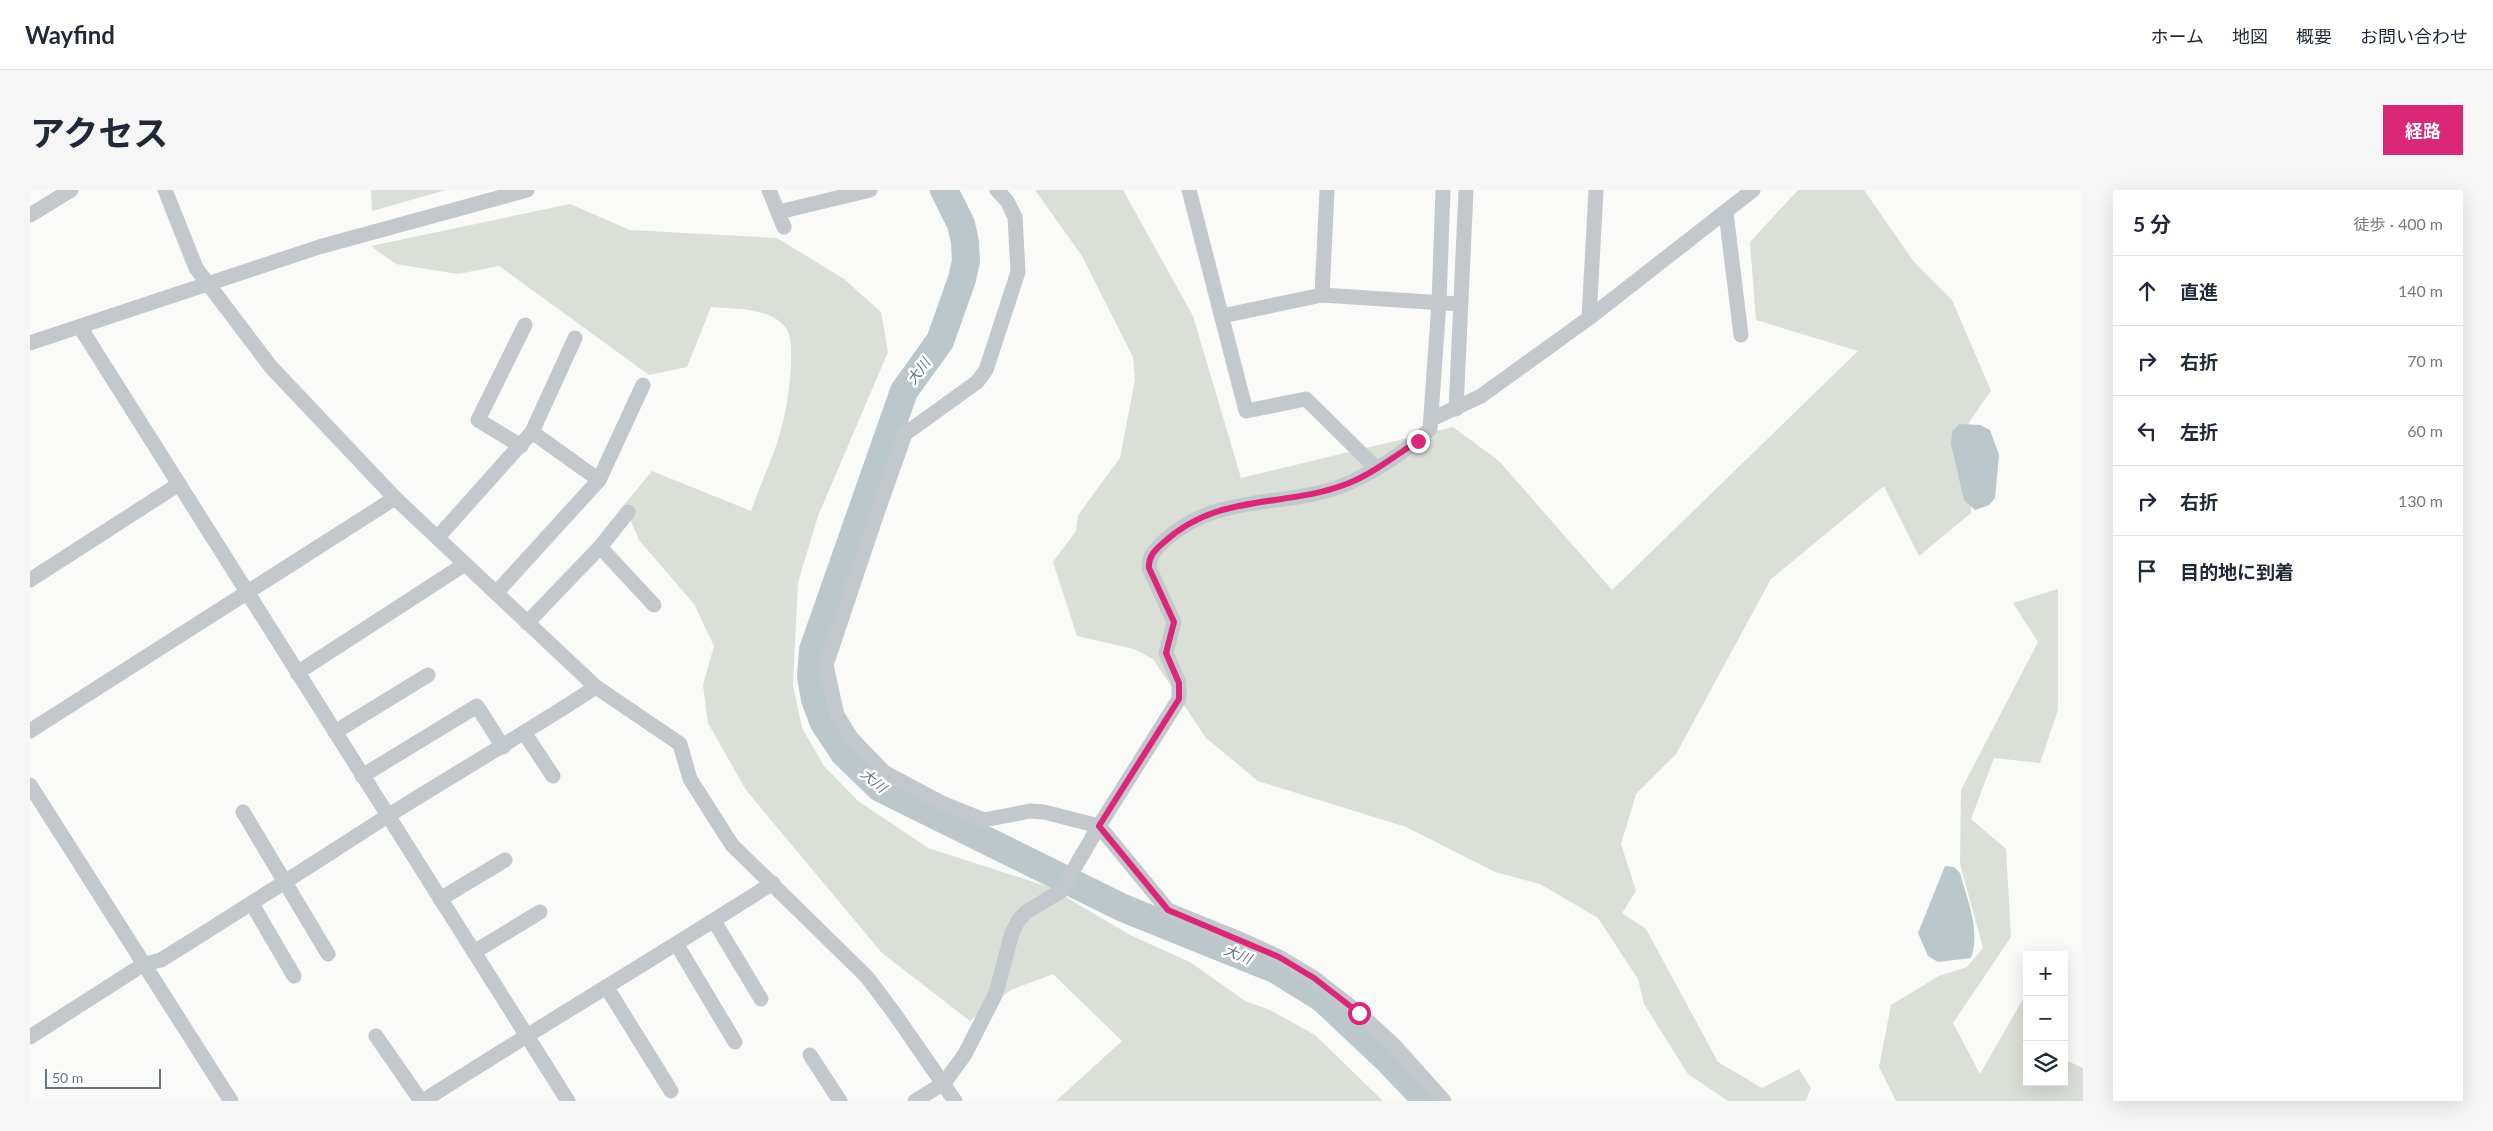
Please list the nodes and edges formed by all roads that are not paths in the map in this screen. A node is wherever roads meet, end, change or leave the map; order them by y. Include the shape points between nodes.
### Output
1 (71, 190) edge
2 (165, 190) edge
3 (527, 190) edge
4 (769, 190) edge
5 (870, 190) edge
6 (997, 190) edge
7 (1189, 190) edge
8 (1327, 190) edge
9 (1443, 190) edge
10 (1466, 190) edge
11 (1596, 190) edge
12 (1753, 190) edge
13 (779, 212) junction
14 (1726, 213) junction
15 (30, 215) edge
16 (784, 227) dead end
17 (208, 284) junction
18 (1322, 296) junction
19 (1439, 303) junction
20 (1459, 304) junction
21 (1222, 316) junction
22 (1589, 318) junction
23 (525, 325) dead end
24 (80, 327) junction
25 (1741, 335) dead end
26 (575, 338) dead end
27 (30, 343) edge
28 (644, 385) dead end
29 (1456, 409) junction
30 (1432, 419) junction
31 (532, 432) junction
32 (521, 446) junction
33 (1376, 468) junction
34 (599, 480) junction
35 (179, 484) junction
36 (395, 498) junction
37 (628, 512) dead end
38 (438, 537) junction
39 (600, 547) junction
40 (465, 564) junction
41 (30, 580) edge
42 (246, 591) junction
43 (496, 594) junction
44 (654, 605) dead end
45 (527, 623) junction
46 (298, 673) junction
47 (428, 675) dead end
48 (596, 687) junction
49 (30, 731) edge
50 (335, 732) junction
51 (525, 734) junction
52 (503, 747) junction
53 (362, 776) junction
54 (552, 776) dead end
55 (30, 785) edge
56 (243, 812) dead end
57 (387, 816) junction
58 (1099, 826) junction
59 (505, 860) dead end
60 (286, 882) junction
61 (772, 883) junction
62 (440, 899) junction
63 (252, 904) junction
64 (540, 912) dead end
65 (714, 921) junction
66 (677, 945) junction
67 (474, 952) junction
68 (328, 954) dead end
69 (144, 964) junction
70 (294, 976) dead end
71 (607, 988) junction
72 (761, 999) dead end
73 (527, 1035) junction
74 (376, 1036) dead end
75 (30, 1037) edge
76 (735, 1042) dead end
77 (810, 1055) dead end
78 (944, 1083) junction
79 (671, 1091) dead end
80 (231, 1101) edge
81 (422, 1101) edge
82 (568, 1101) edge
83 (840, 1101) edge
84 (915, 1101) edge
85 (955, 1101) edge
86 (1444, 1101) edge

1 - 15 street
2 - 17 street via 196,268
3 - 17 street via 318,247
4 - 13 street
5 - 13 street
6 - 58 street via 1015,216 1018,272 986,370 977,382 905,434 826,664 837,715 852,739 884,772 905,785 984,820 1044,812
7 - 21 street
8 - 18 street
9 - 19 street
10 - 20 street
11 - 22 street
12 - 14 street
13 - 16 street
14 - 22 street
14 - 25 street
17 - 24 street
17 - 36 street via 271,368
18 - 19 street
18 - 21 street
19 - 20 street
19 - 30 street
20 - 29 street
21 - 33 street via 1246,411 1306,399
22 - 29 street via 1481,396
23 - 32 street via 478,420
24 - 27 street
24 - 35 street
26 - 31 street
28 - 34 street
29 - 30 street
30 - 33 street via 1430,429 1418,441
31 - 32 street
31 - 34 street
32 - 38 street
33 - 58 street via 1335,488 1218,510 1174,533 1155,551 1148,562 1174,622 1166,653 1180,692 1179,699
34 - 43 street
35 - 41 street
35 - 42 street
36 - 38 street
36 - 42 street
37 - 39 street
38 - 40 street
39 - 44 street
39 - 45 street
40 - 43 street
40 - 46 street
42 - 46 street
42 - 49 street
43 - 45 street
45 - 48 street
46 - 50 street
47 - 50 street
48 - 51 street
48 - 61 street via 680,744 690,779 732,845
50 - 53 street
51 - 52 street
51 - 54 street
52 - 53 street via 477,706
52 - 57 street
53 - 57 street
55 - 69 street
56 - 60 street
57 - 60 street
57 - 62 street
58 - 78 street via 1063,888 1026,912 1018,921 996,993 965,1054
58 - 86 street via 1168,910 1279,957 1314,978 1394,1045
59 - 62 street
60 - 63 street
60 - 68 street
61 - 65 street
61 - 78 street via 866,977
62 - 67 street
63 - 69 street via 161,960
63 - 70 street
64 - 67 street
65 - 66 street
65 - 72 street
66 - 71 street
66 - 76 street
67 - 73 street
69 - 75 street
69 - 80 street
71 - 73 street
71 - 79 street
73 - 81 street
73 - 82 street
74 - 81 street
77 - 83 street
78 - 84 street
78 - 85 street

